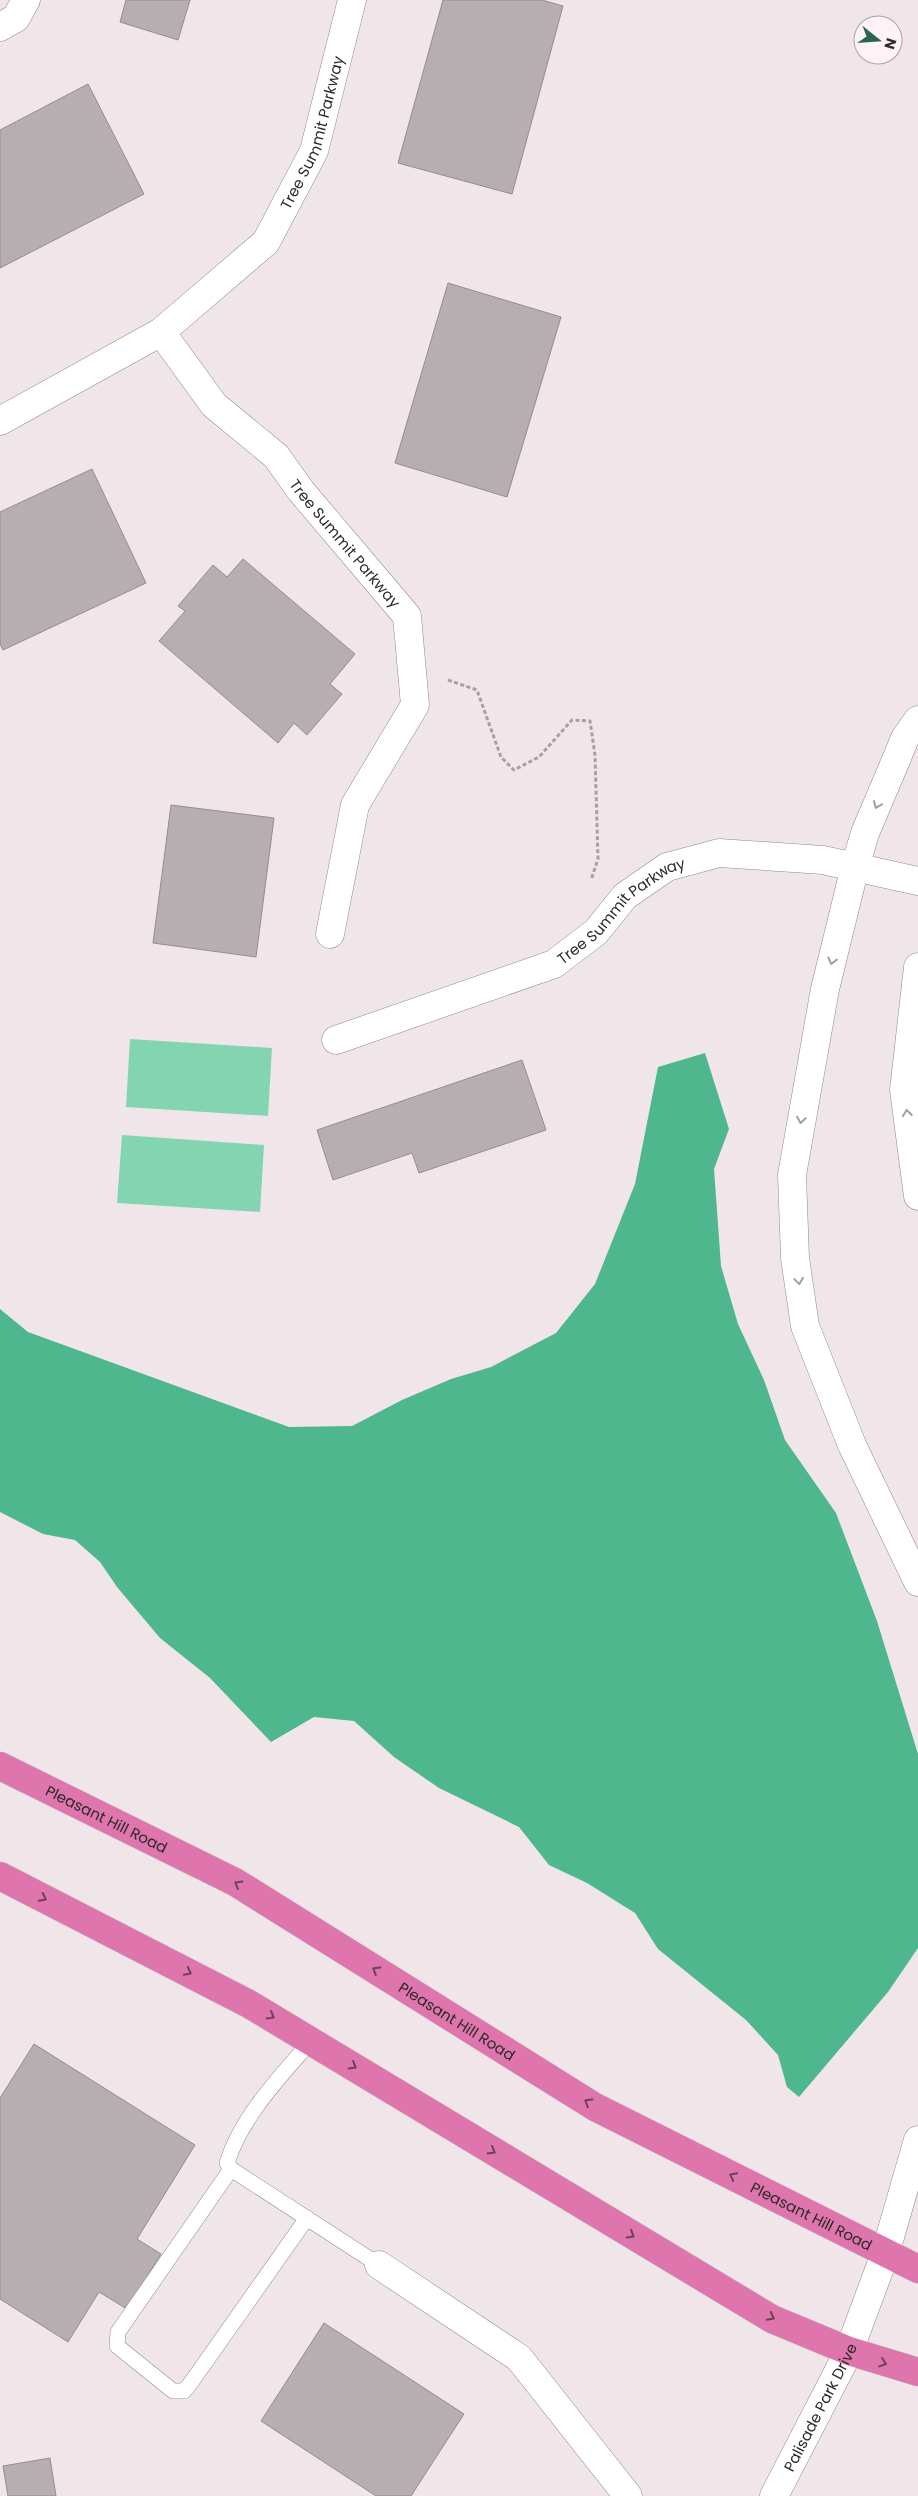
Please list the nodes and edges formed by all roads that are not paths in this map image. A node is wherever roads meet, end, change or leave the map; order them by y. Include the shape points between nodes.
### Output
1 (26, 0) edge
2 (352, 0) edge
3 (0, 27) edge
4 (161, 332) junction
5 (0, 421) edge
6 (918, 720) edge
7 (855, 867) junction
8 (918, 880) edge
9 (330, 934) dead end
10 (918, 967) edge
11 (336, 1040) dead end
12 (918, 1196) edge
13 (918, 1582) edge
14 (0, 1766) edge
15 (0, 1876) edge
16 (311, 2041) junction
17 (918, 2140) edge
18 (231, 2169) junction
19 (307, 2218) junction
20 (885, 2254) junction
21 (379, 2265) joint
22 (918, 2269) edge
23 (849, 2351) junction
24 (918, 2372) edge
25 (628, 2496) edge
26 (774, 2496) edge

1 - 3 street via 16,18
2 - 4 street, Tree Summit Parkway via 314,151 266,242
4 - 5 street, Tree Summit Parkway
4 - 9 street, Tree Summit Parkway via 214,405 276,456 407,616 415,705 355,805
6 -> 7 street via 905,738 865,833
7 - 8 street, Tree Summit Parkway
7 - 11 street, Tree Summit Parkway via 823,860 719,853 667,867 625,896 596,932 554,964
7 -> 13 street via 825,989 792,1175 795,1258 805,1326 852,1445
12 -> 10 street via 904,1090
20 -> 14 highway, Pleasant Hill Road via 596,2106 235,1882
15 -> 16 highway via 243,2000
16 - 18 lane via 275,2082 250,2118 229,2156 227,2163
16 -> 23 highway via 772,2319
17 - 20 street
18 - 19 lane
18 - 19 lane via 118,2332 117,2346 124,2354 173,2391 184,2391 190,2384
19 - 21 lane
20 - 22 highway, Pleasant Hill Road
20 - 23 street, Palisade Park Drive
21 - 25 street via 519,2358
23 -> 24 highway
23 - 26 street, Palisade Park Drive

